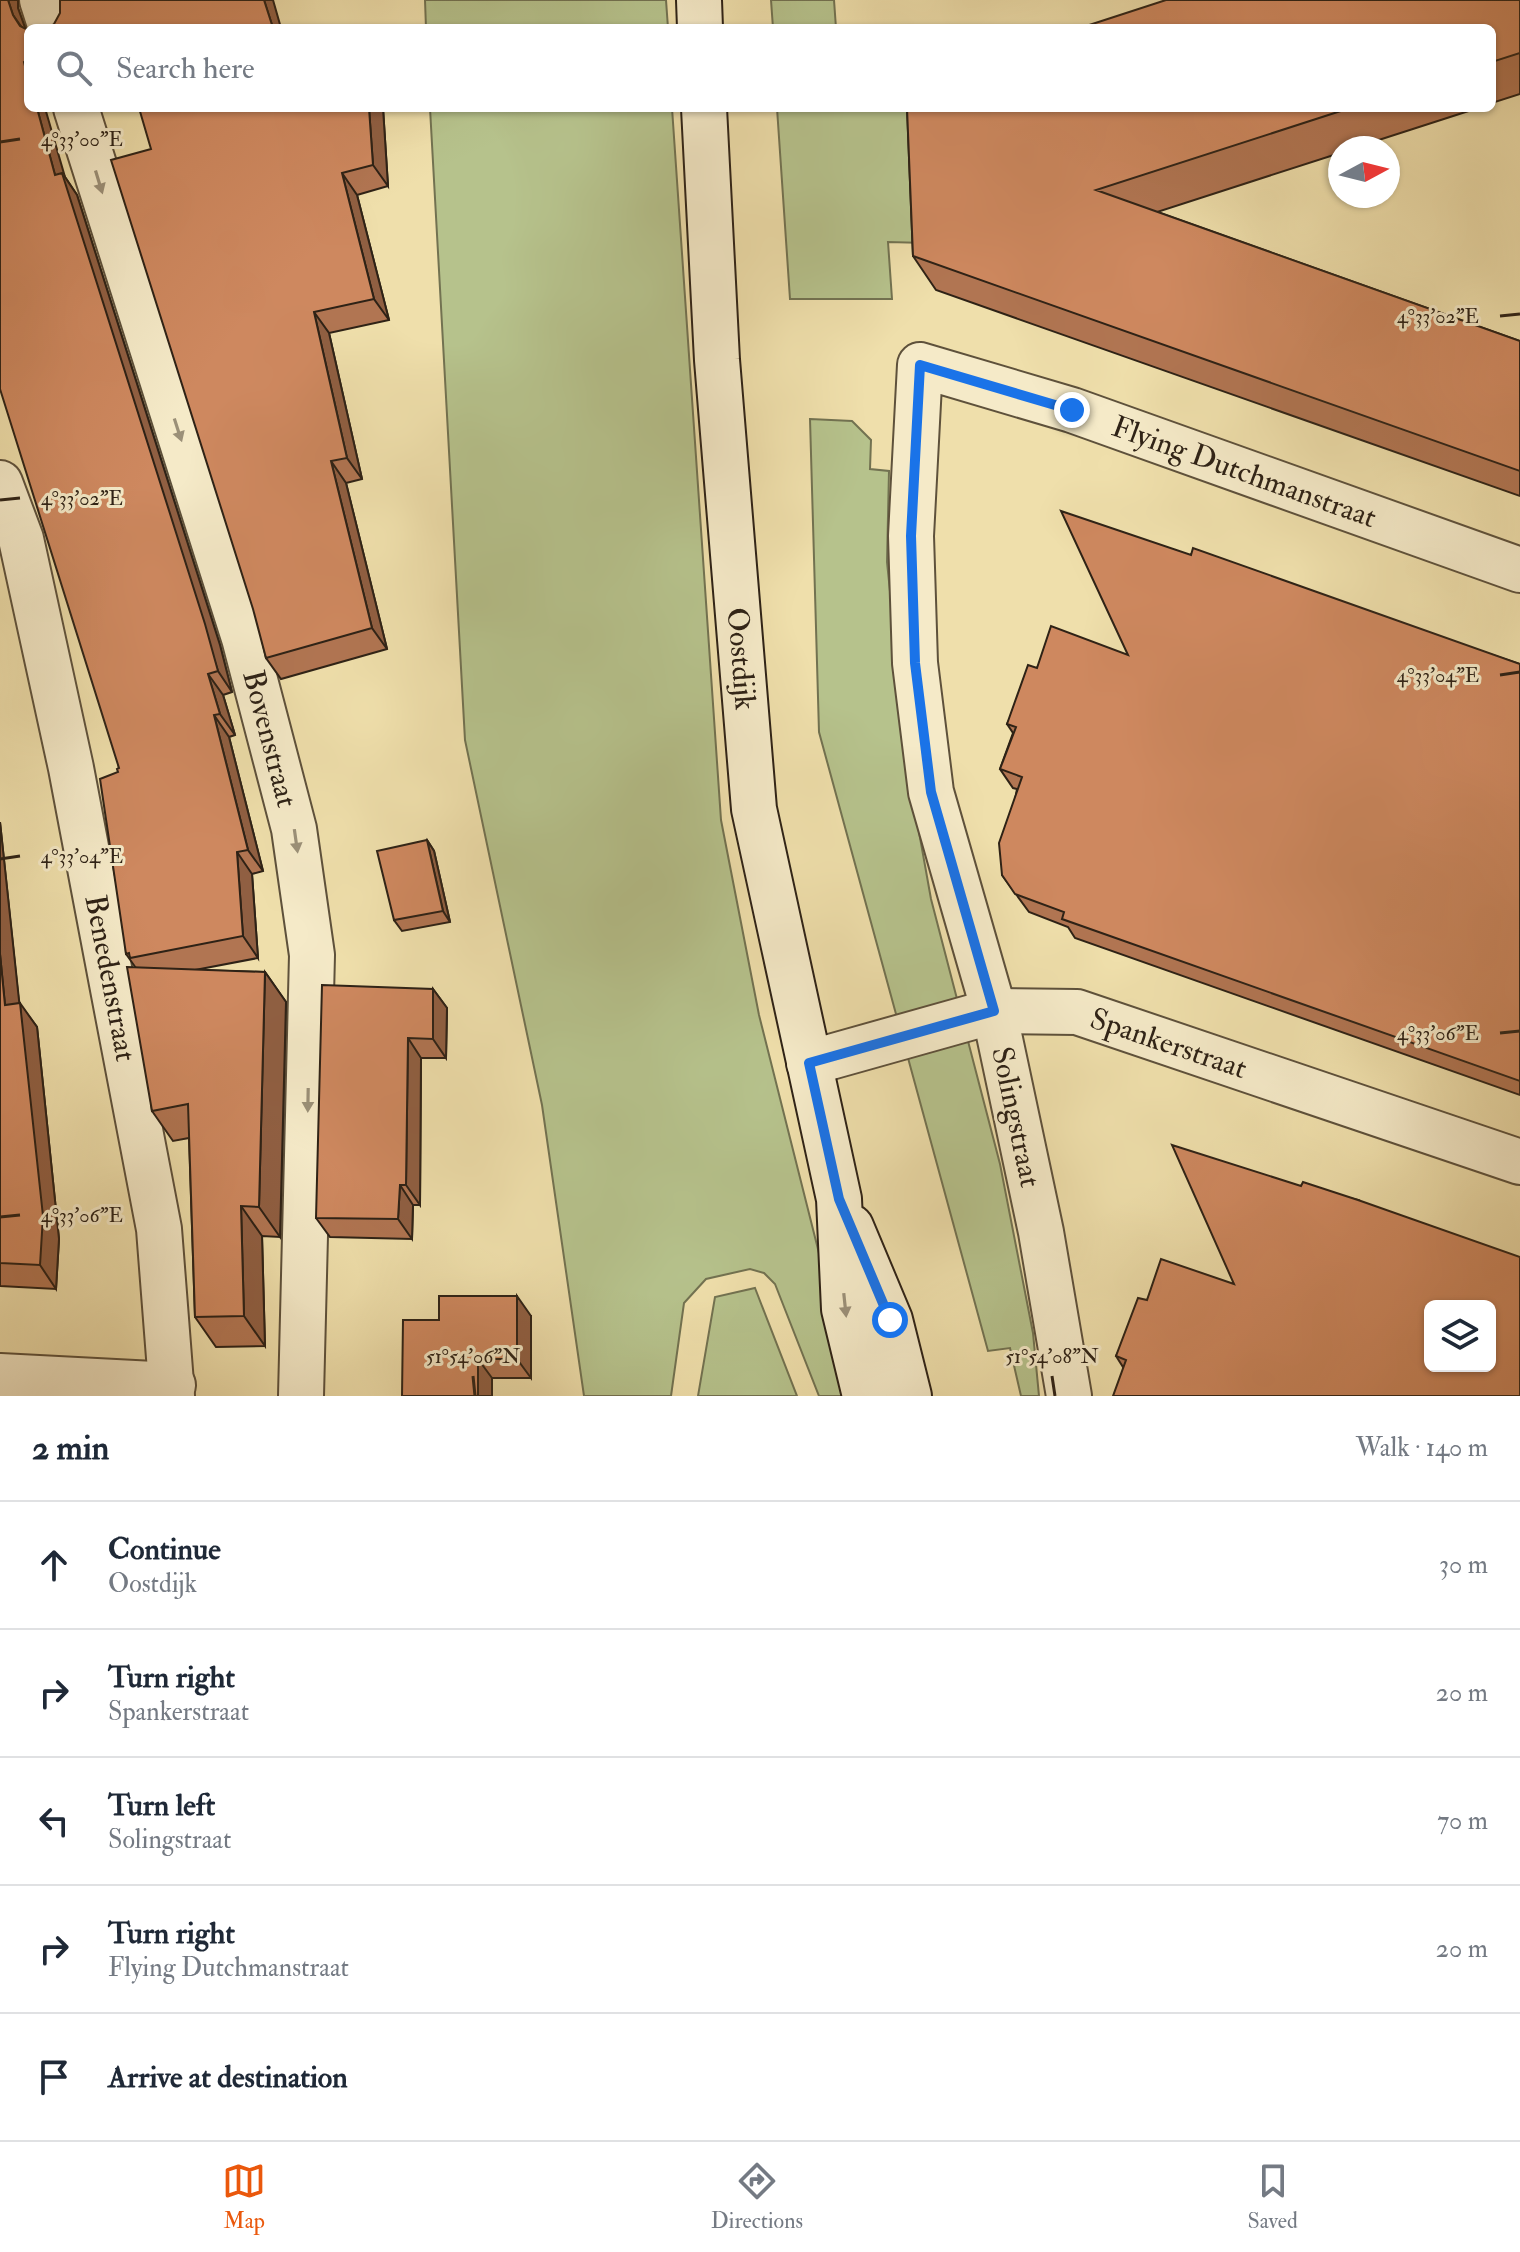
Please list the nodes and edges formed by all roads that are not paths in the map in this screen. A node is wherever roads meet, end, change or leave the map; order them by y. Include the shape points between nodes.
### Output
1 (42, 0) edge
2 (699, 0) edge
3 (50, 24) edge
4 (700, 24) edge
5 (77, 112) edge
6 (704, 112) edge
7 (920, 365) joint
8 (0, 483) edge
9 (1520, 570) edge
10 (994, 1011) junction
11 (809, 1063) junction
12 (1520, 1162) edge
13 (839, 1199) junction
14 (0, 1376) edge
15 (172, 1391) edge
16 (301, 1396) edge
17 (865, 1396) edge
18 (909, 1396) edge
19 (1069, 1396) edge

1 - 3 street
2 - 4 street
5 -> 16 street, Bovenstraat via 244,638 294,829 312,955
6 - 11 street, Oostdijk via 717,360 754,809
7 - 9 street, Flying Dutchmanstraat via 1072,410
7 - 10 street, Solingstraat via 911,536 917,677 931,792
8 - 15 street, Benedenstraat via 21,539 71,768 159,1229
10 - 11 street, Spankerstraat
10 - 12 street, Spankerstraat via 1077,1012
10 - 19 street, Solingstraat
11 - 13 street, Oostdijk
13 -> 17 street, Oostdijk via 844,1309
13 - 18 street, Oostdijk via 890,1320
14 - 15 street

